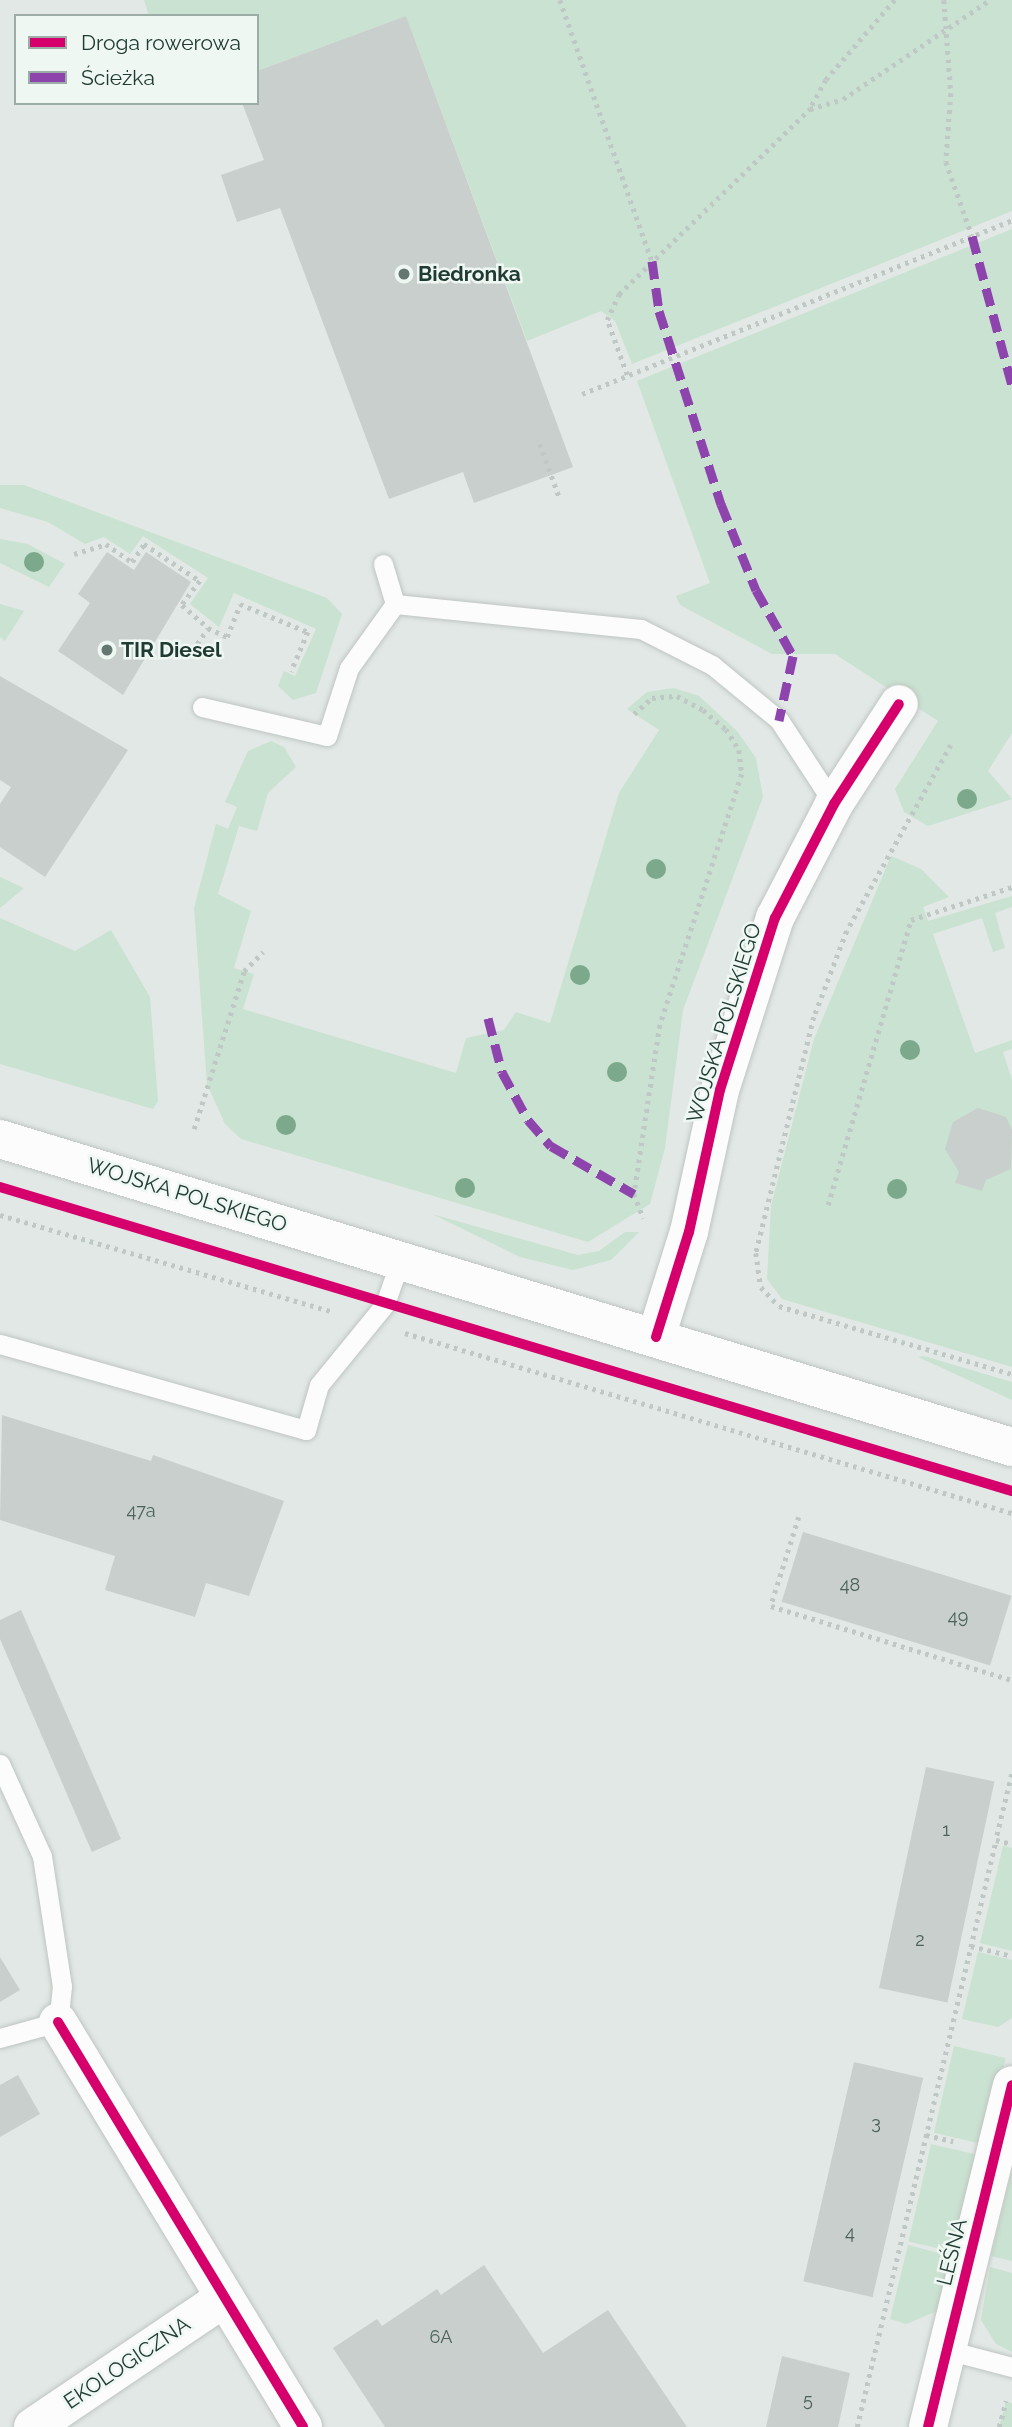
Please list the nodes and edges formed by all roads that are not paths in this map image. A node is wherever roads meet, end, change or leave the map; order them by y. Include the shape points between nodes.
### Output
1 (383, 564) dead end
2 (395, 604) junction
3 (899, 704) dead end
4 (202, 706) dead end
5 (835, 804) junction
6 (0, 1139) edge
7 (400, 1261) junction
8 (656, 1336) junction
9 (0, 1344) edge
10 (1012, 1447) edge
11 (0, 1764) edge
12 (58, 2022) junction
13 (0, 2038) edge
14 (1012, 2085) edge
15 (221, 2300) junction
16 (947, 2350) junction
17 (1012, 2367) edge
18 (33, 2427) edge
19 (303, 2427) edge
20 (928, 2427) edge

1 - 2 lane
2 - 4 lane via 349,668 327,736
2 - 5 lane via 641,629 712,665 779,720
3 - 5 street, WOJSKA POLSKIEGO
5 - 8 street, WOJSKA POLSKIEGO via 775,918 749,990 689,1232
6 - 7 street, WOJSKA POLSKIEGO
7 - 8 street, WOJSKA POLSKIEGO
7 - 9 lane via 372,1323 320,1385 306,1430
8 - 10 street, WOJSKA POLSKIEGO
11 - 12 lane via 42,1856 62,1986
12 - 13 lane
12 - 15 street
14 - 16 street, LEŚNA
15 - 18 street, EKOLOGICZNA
15 - 19 street
16 - 17 lane
16 - 20 street, LEŚNA

